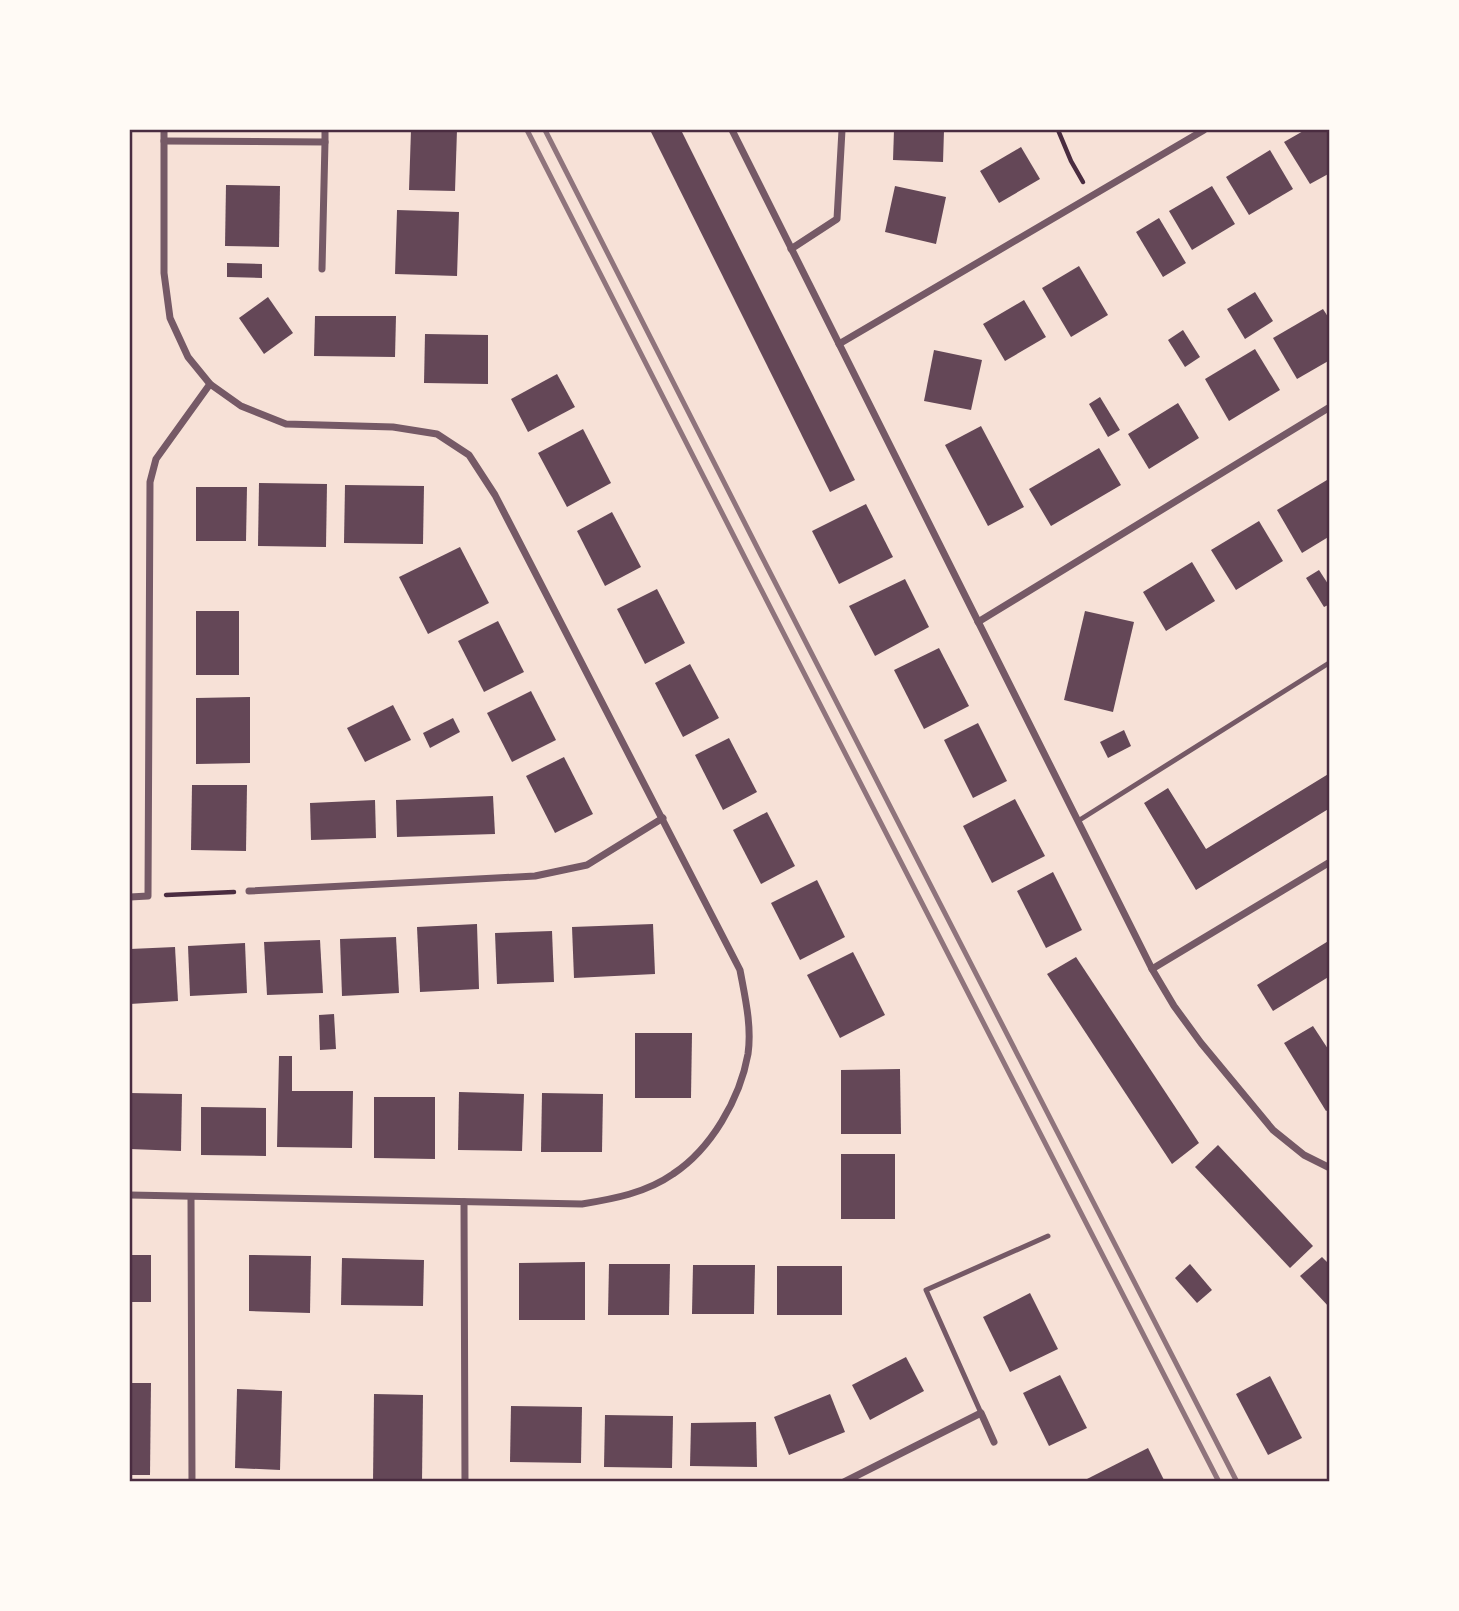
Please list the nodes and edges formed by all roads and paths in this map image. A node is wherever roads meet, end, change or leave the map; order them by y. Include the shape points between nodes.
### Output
1 (164, 130) edge
2 (326, 130) edge
3 (732, 130) edge
4 (842, 130) edge
5 (1058, 130) edge
6 (1204, 130) edge
7 (164, 141) junction
8 (325, 142) junction
9 (1091, 195) junction
10 (791, 249) junction
11 (322, 269) dead end
12 (839, 344) junction
13 (210, 384) junction
14 (1329, 407) edge
15 (978, 622) junction
16 (1329, 663) edge
17 (663, 818) junction
18 (1078, 821) junction
19 (1329, 862) edge
20 (248, 891) joint
21 (148, 896) junction
22 (130, 897) edge
23 (1152, 969) junction
24 (1329, 1168) edge
25 (130, 1195) edge
26 (191, 1197) junction
27 (464, 1202) junction
28 (1048, 1236) dead end
29 (981, 1413) junction
30 (994, 1442) dead end
31 (192, 1482) edge
32 (466, 1482) edge
33 (844, 1482) edge

1 - 7 street
2 - 8 street
3 - 10 street
4 - 10 street via 837,219
5 - 9 path
6 - 9 street
7 - 8 street
7 - 13 street via 163,273 170,318 188,357
8 - 11 street
9 - 12 street
10 - 12 street
12 - 15 street
13 - 17 street via 240,406 286,424 437,434 469,455 495,495
13 - 21 street via 156,459 150,482
14 - 15 street
15 - 18 street
16 - 18 lane
17 - 20 street via 587,865 555,873
17 - 27 street via 740,970 749,1020 748,1054 720,1124 673,1174 644,1189 582,1204
18 - 23 street
19 - 23 street
20 - 21 path
21 - 22 street
23 - 24 street via 1201,1043 1273,1130
25 - 26 street
26 - 27 street
26 - 31 street
27 - 32 street
28 - 29 lane via 926,1290
29 - 30 street
29 - 33 street

